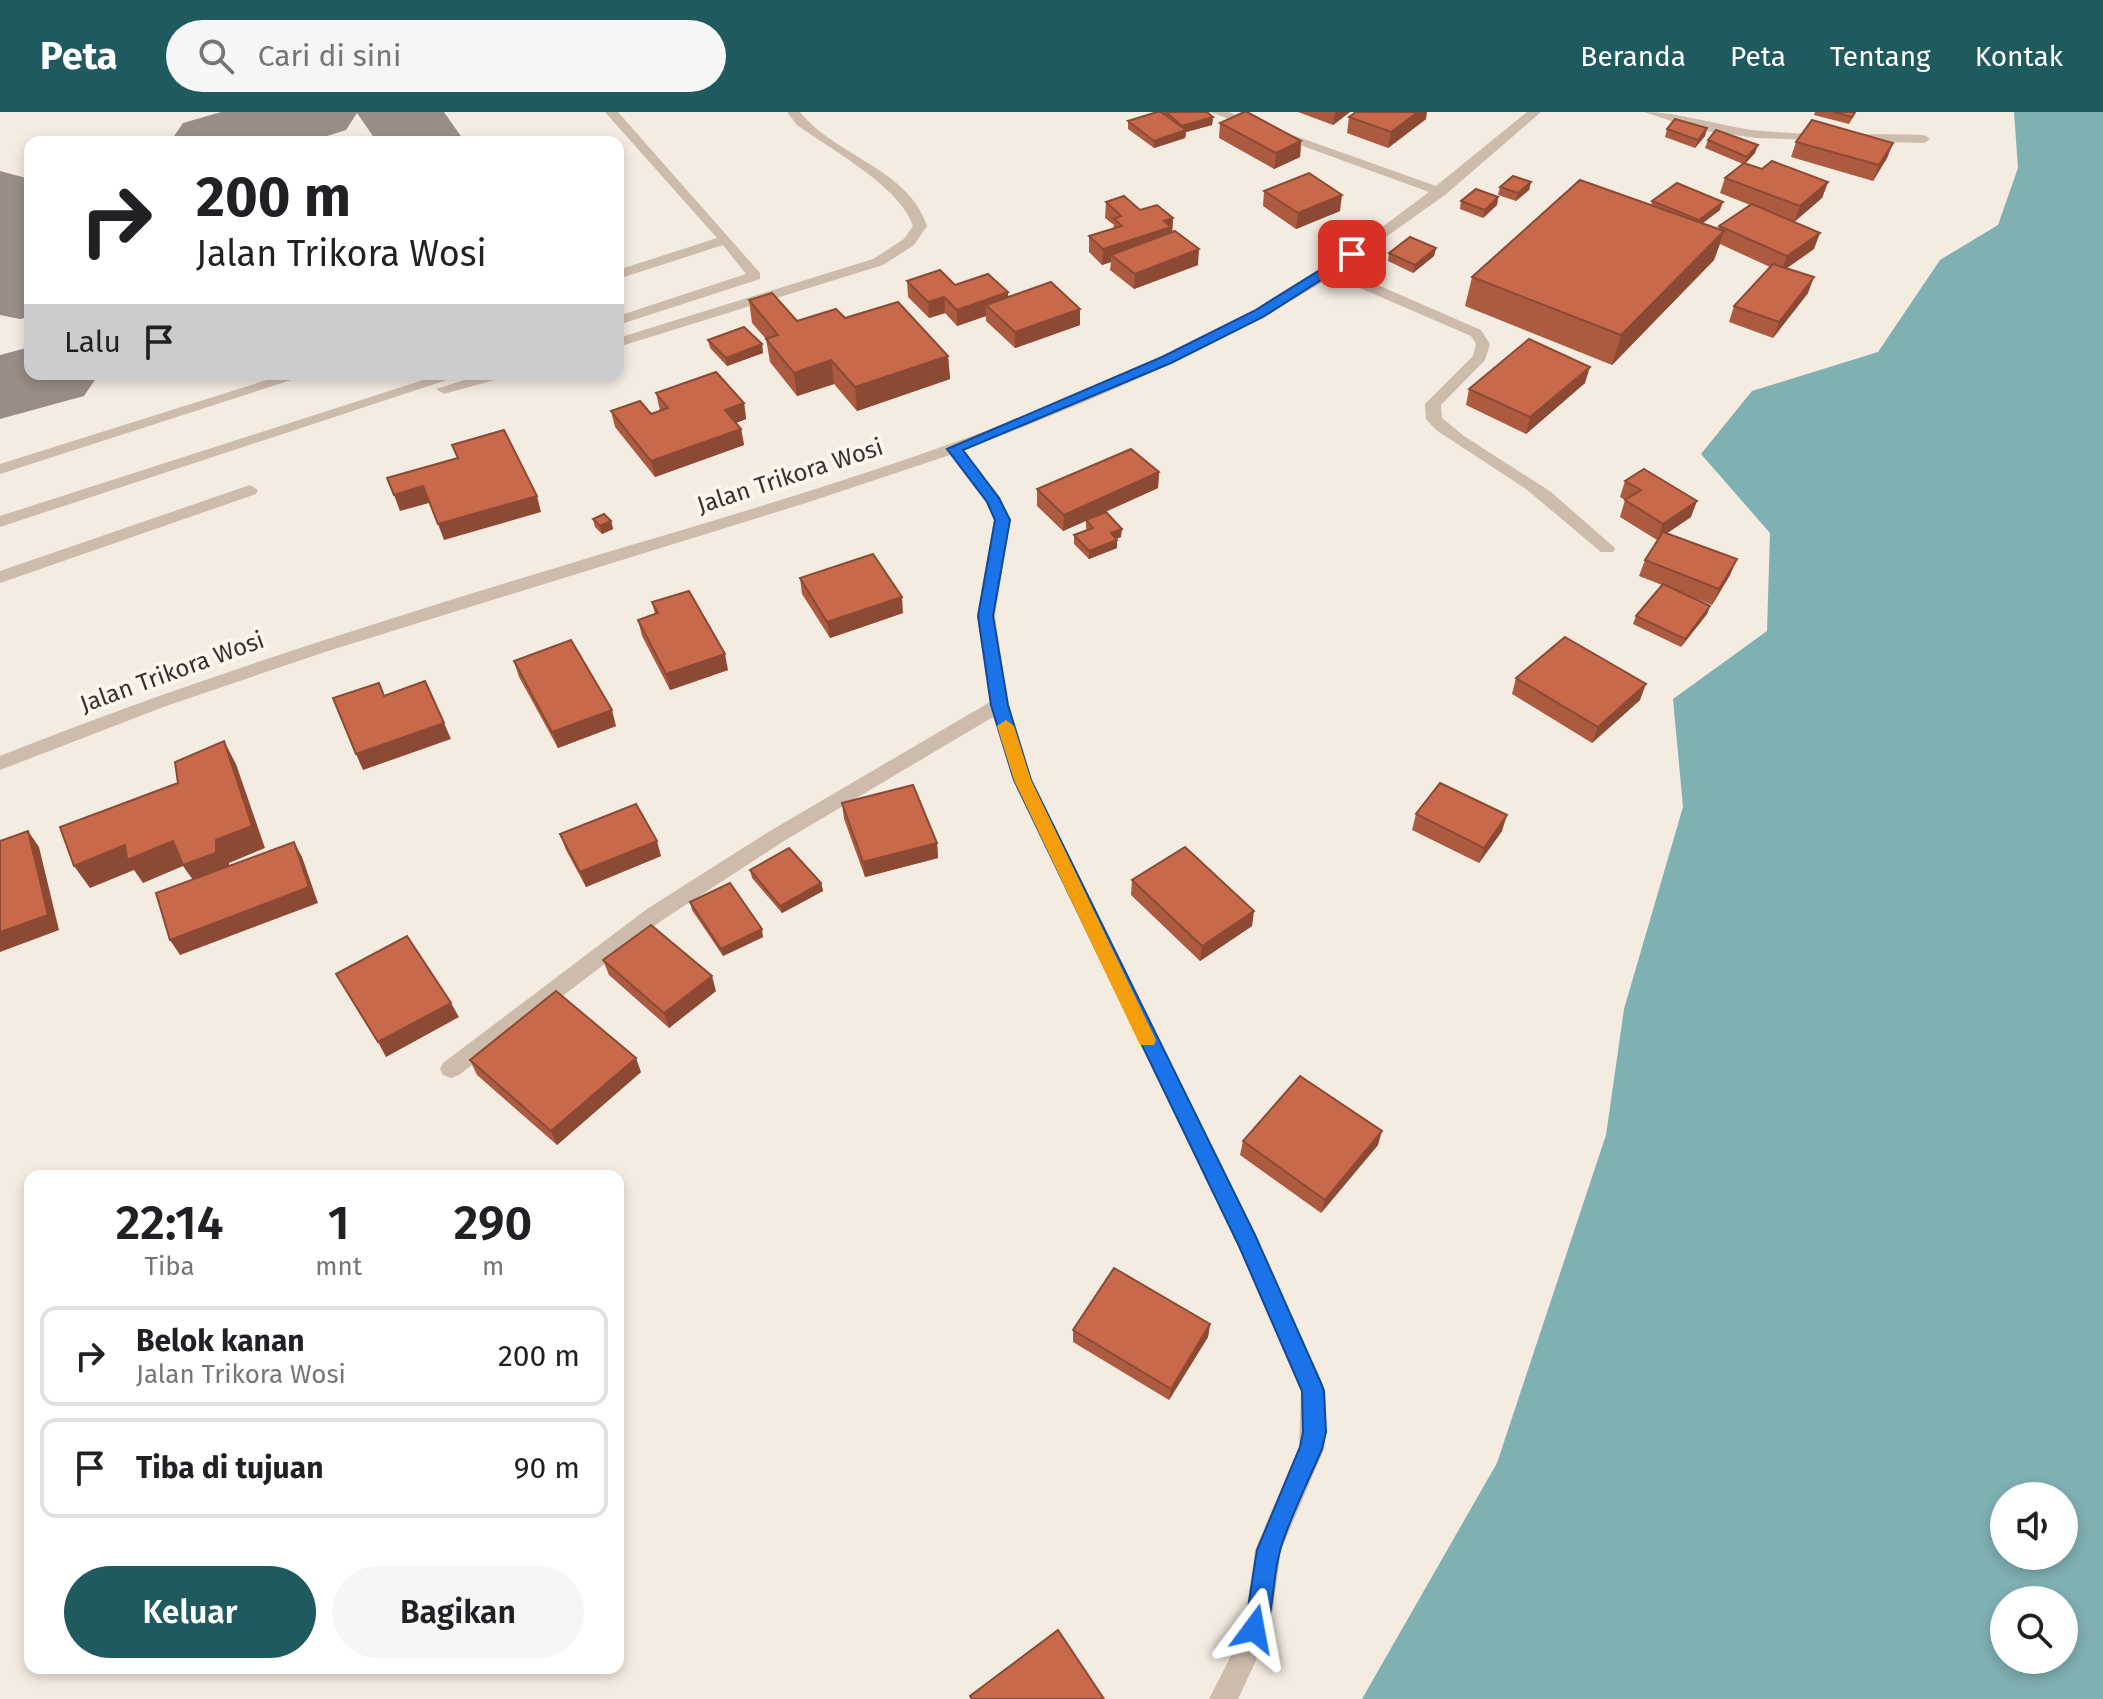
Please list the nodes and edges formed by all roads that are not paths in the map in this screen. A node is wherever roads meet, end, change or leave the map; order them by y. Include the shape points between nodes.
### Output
1 (611, 112) edge
2 (793, 112) edge
3 (1216, 112) edge
4 (1535, 112) edge
5 (1650, 112) edge
6 (1924, 139) dead end
7 (1440, 192) junction
8 (726, 240) junction
9 (1331, 270) junction
10 (624, 273) edge
11 (624, 319) edge
12 (624, 341) edge
13 (283, 380) edge
14 (439, 380) edge
15 (474, 380) edge
16 (351, 409) junction
17 (954, 449) junction
18 (0, 469) edge
19 (250, 490) dead end
20 (0, 522) edge
21 (1607, 548) dead end
22 (0, 577) edge
23 (999, 705) junction
24 (0, 763) edge
25 (451, 1069) dead end
26 (1223, 1699) edge

1 - 8 street
2 - 12 street via 915,210 920,226 909,242 878,262
3 - 7 street
4 - 7 street, Jalan Trikora Wosi
5 - 6 street via 1756,134
7 - 9 street, Jalan Trikora Wosi
8 - 10 street
8 - 11 street via 755,276
9 - 17 street, Jalan Trikora Wosi via 1258,314 1142,372
9 - 21 street via 1450,319 1481,338 1480,357 1433,404 1434,419 1553,501
13 - 18 street
14 - 16 street
15 - 16 street
16 - 20 street
17 - 23 street via 994,501 1002,520 986,616
17 - 24 street, Jalan Trikora Wosi via 303,650
19 - 22 street
23 - 25 street via 654,915
23 - 26 street via 1022,780 1248,1242 1313,1391 1311,1449 1268,1550 1248,1650

